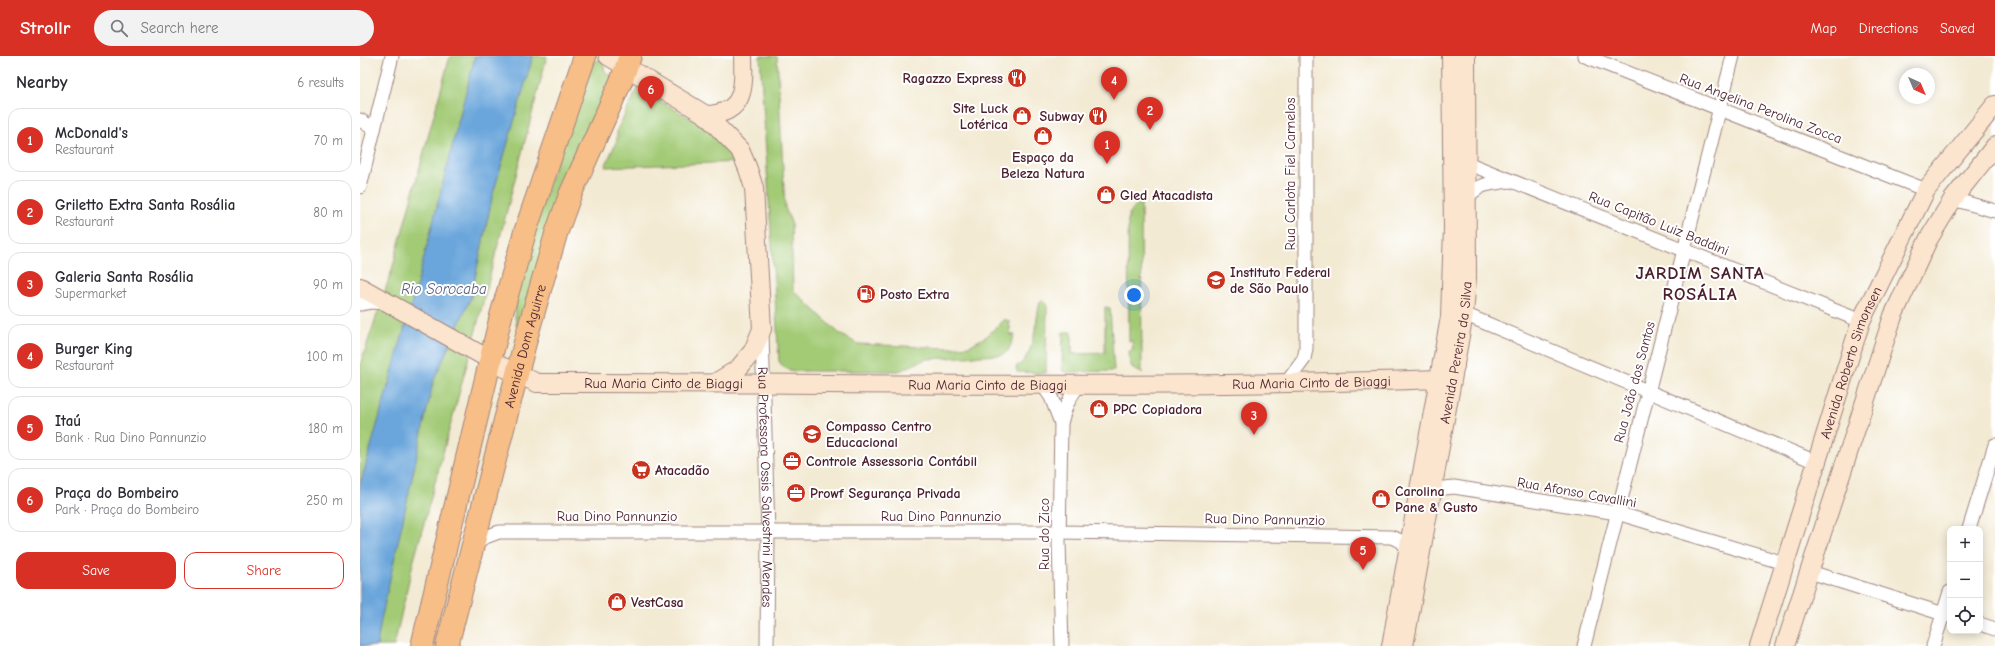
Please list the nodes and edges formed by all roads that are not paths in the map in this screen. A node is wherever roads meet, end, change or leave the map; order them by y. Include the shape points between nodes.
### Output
1 (392, 56) edge
2 (585, 56) edge
3 (608, 56) edge
4 (743, 56) edge
5 (1306, 56) edge
6 (1451, 56) edge
7 (1466, 56) edge
8 (1586, 56) edge
9 (1733, 56) edge
10 (628, 62) edge
11 (1995, 105) edge
12 (1721, 109) junction
13 (706, 115) junction
14 (360, 120) edge
15 (374, 129) junction
16 (1995, 146) edge
17 (1467, 163) junction
18 (1511, 181) junction
19 (360, 187) edge
20 (1926, 190) junction
21 (1467, 198) junction
22 (1953, 199) junction
23 (1995, 211) edge
24 (1685, 250) junction
25 (360, 287) edge
26 (360, 304) edge
27 (390, 304) junction
28 (1464, 314) junction
29 (1861, 321) junction
30 (762, 329) junction
31 (483, 356) junction
32 (1455, 366) junction
33 (517, 374) junction
34 (1439, 378) junction
35 (1287, 382) junction
36 (714, 383) junction
37 (763, 383) junction
38 (1042, 384) junction
39 (1079, 385) junction
40 (1649, 392) junction
41 (1061, 423) junction
42 (1995, 445) edge
43 (1816, 462) junction
44 (1432, 492) junction
45 (1617, 513) junction
46 (1970, 526) edge
47 (768, 532) junction
48 (1059, 532) junction
49 (473, 547) junction
50 (1408, 549) junction
51 (1784, 563) junction
52 (1810, 572) junction
53 (1947, 615) edge
54 (1983, 625) edge
55 (1995, 629) edge
56 (422, 646) edge
57 (447, 646) edge
58 (767, 646) edge
59 (1062, 646) edge
60 (1391, 646) edge
61 (1404, 646) edge
62 (1584, 646) edge
63 (1759, 646) edge
64 (1785, 646) edge
65 (1933, 646) edge

1 - 15 street
2 - 31 highway
3 - 10 main road, Rua Professora Ossis Salvestrini Mendes
4 - 13 main road via 744,81 740,96 731,109 720,115
5 - 35 street, Rua Carlota Fiel Carnelos via 1306,349 1304,359
6 - 34 main road, Avenida Pereira da Silva via 1452,275 1450,317
7 - 17 main road, Avenida Pereira da Silva
8 - 12 street, Rua Angelina Perolina Zocca
9 - 12 street, Rua João dos Santos
10 - 13 main road, Rua Professora Ossis Salvestrini Mendes
10 - 33 highway, Avenida Dom Aguirre via 570,195 556,234
11 - 20 main road, Avenida Roberto Simonsen
12 - 20 street, Rua Angelina Perolina Zocca
12 - 24 street, Rua João dos Santos
13 - 30 main road, Rua Professora Ossis Salvestrini Mendes via 740,150 754,188
14 - 15 street
15 - 19 street
16 - 22 main road, Avenida Roberto Simonsen
17 - 18 street, Rua Capitão Luiz Baddini
17 - 21 main road, Avenida Pereira da Silva
18 - 21 street via 1476,188
18 - 24 street, Rua Capitão Luiz Baddini
20 - 29 main road, Avenida Roberto Simonsen
21 - 28 main road, Avenida Pereira da Silva via 1467,278
22 - 23 street
22 - 52 main road, Avenida Roberto Simonsen via 1928,240 1893,316
24 - 29 street, Rua Capitão Luiz Baddini
24 - 40 street, Rua João dos Santos
25 - 27 main road, Rua Maria Cinto de Biaggi
26 - 27 street
27 - 31 main road, Rua Maria Cinto de Biaggi
28 - 32 main road, Avenida Pereira da Silva
28 - 40 street
29 - 43 main road, Avenida Roberto Simonsen
30 - 36 main road, Rua Professora Ossis Salvestrini Mendes via 753,351 738,369
30 - 37 street, Rua Professora Ossis Salvestrini Mendes
31 - 33 main road, Rua Maria Cinto de Biaggi
31 - 56 highway
32 - 34 main road
32 - 44 main road, Avenida Pereira da Silva
33 - 36 main road, Rua Maria Cinto de Biaggi via 537,383
33 - 49 highway, Avenida Dom Aguirre
34 - 35 main road, Rua Maria Cinto de Biaggi
34 - 50 main road, Avenida Pereira da Silva
35 - 39 main road, Rua Maria Cinto de Biaggi
36 - 37 main road, Rua Maria Cinto de Biaggi
37 - 38 main road, Rua Maria Cinto de Biaggi
37 - 47 street, Rua Professora Ossis Salvestrini Mendes
38 - 39 main road, Rua Maria Cinto de Biaggi
38 - 41 street, Rua do Zico
39 - 41 street, Rua do Zico via 1071,395
40 - 43 street
40 - 45 street, Rua João dos Santos
41 - 48 street, Rua do Zico
42 - 46 street
43 - 51 main road, Avenida Roberto Simonsen
44 - 45 street, Rua Afonso Cavallini via 1454,487
44 - 61 main road, Avenida Pereira da Silva
45 - 51 street, Rua Afonso Cavallini
45 - 62 street, Rua João dos Santos
47 - 48 street, Rua Dino Pannunzio
47 - 49 street, Rua Dino Pannunzio via 499,532 483,538
47 - 58 street, Rua Professora Ossis Salvestrini Mendes
48 - 50 street, Rua Dino Pannunzio via 1391,537 1401,541
48 - 59 street, Rua do Zico
49 - 57 highway, Avenida Dom Aguirre
50 - 60 main road, Avenida Pereira da Silva
51 - 63 main road, Avenida Roberto Simonsen
52 - 53 street
52 - 64 main road, Avenida Roberto Simonsen
53 - 65 street
54 - 55 street

